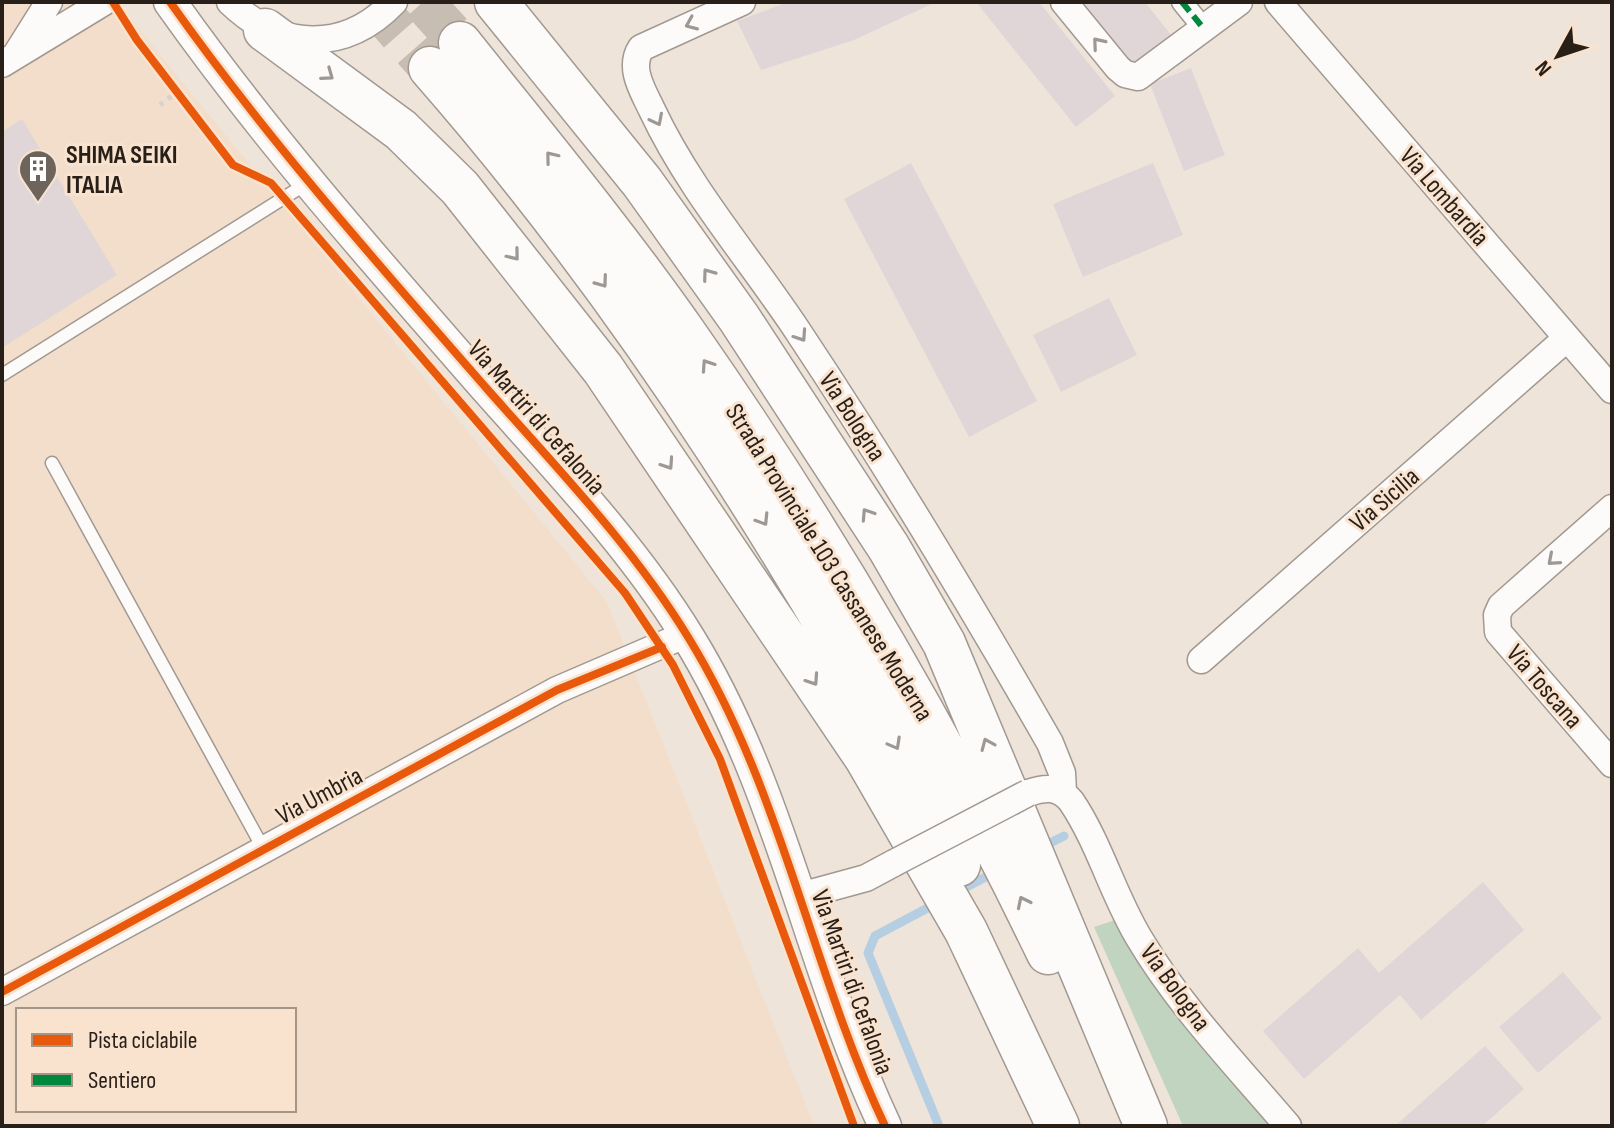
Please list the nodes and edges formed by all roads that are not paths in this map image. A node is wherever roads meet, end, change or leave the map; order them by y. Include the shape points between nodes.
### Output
1 (49, 2) edge
2 (104, 2) edge
3 (170, 2) edge
4 (230, 2) edge
5 (394, 2) edge
6 (496, 2) edge
7 (516, 2) edge
8 (742, 2) edge
9 (1064, 2) edge
10 (1182, 2) edge
11 (1239, 2) edge
12 (1278, 2) edge
13 (1204, 29) junction
14 (265, 30) junction
15 (539, 53) junction
16 (8, 60) edge
17 (309, 182) junction
18 (1567, 338) junction
19 (2, 375) edge
20 (1612, 390) edge
21 (52, 463) dead end
22 (1612, 508) edge
23 (687, 634) junction
24 (1201, 660) dead end
25 (1612, 764) edge
26 (1063, 792) junction
27 (263, 848) junction
28 (800, 896) junction
29 (2, 992) edge
30 (885, 1126) edge
31 (1058, 1126) edge
32 (1084, 1126) edge
33 (1125, 1126) edge
34 (1146, 1126) edge
35 (1288, 1126) edge

1 - 16 street
2 - 16 street
3 - 17 street, Via Martiri di Cefalonia
4 - 14 street
5 - 14 street via 379,18 353,32 323,40 293,39
6 - 15 highway
7 - 15 highway
8 -> 26 street, Via Bologna via 641,48 635,61 641,86 678,159 914,508 1050,743
13 -> 9 street via 1136,77 1118,68
10 - 13 street
11 - 13 street
12 - 18 street, Via Lombardia
14 -> 31 highway via 401,130 460,188 603,369 866,758 966,931
34 -> 15 highway via 944,643 881,535 739,318 642,182
17 - 19 lane
17 - 23 street, Via Martiri di Cefalonia via 647,576
18 - 20 street, Via Lombardia
18 - 24 street, Via Sicilia
21 - 27 lane
22 -> 25 street, Via Toscana via 1501,606 1496,624
23 - 27 street, Via Umbria via 557,690
23 - 28 street, Via Martiri di Cefalonia via 733,717
26 - 28 street, bridge via 1052,788 1028,793 866,878
26 - 35 street, Via Bologna via 1080,813 1101,865 1152,959
27 - 29 street, Via Umbria
28 - 30 street, Via Martiri di Cefalonia
33 -> 32 highway, Strada Provinciale 103 Cassanese Moderna via 1003,860 824,542 688,337 595,212 445,56 520,175 650,348 799,576 990,922

